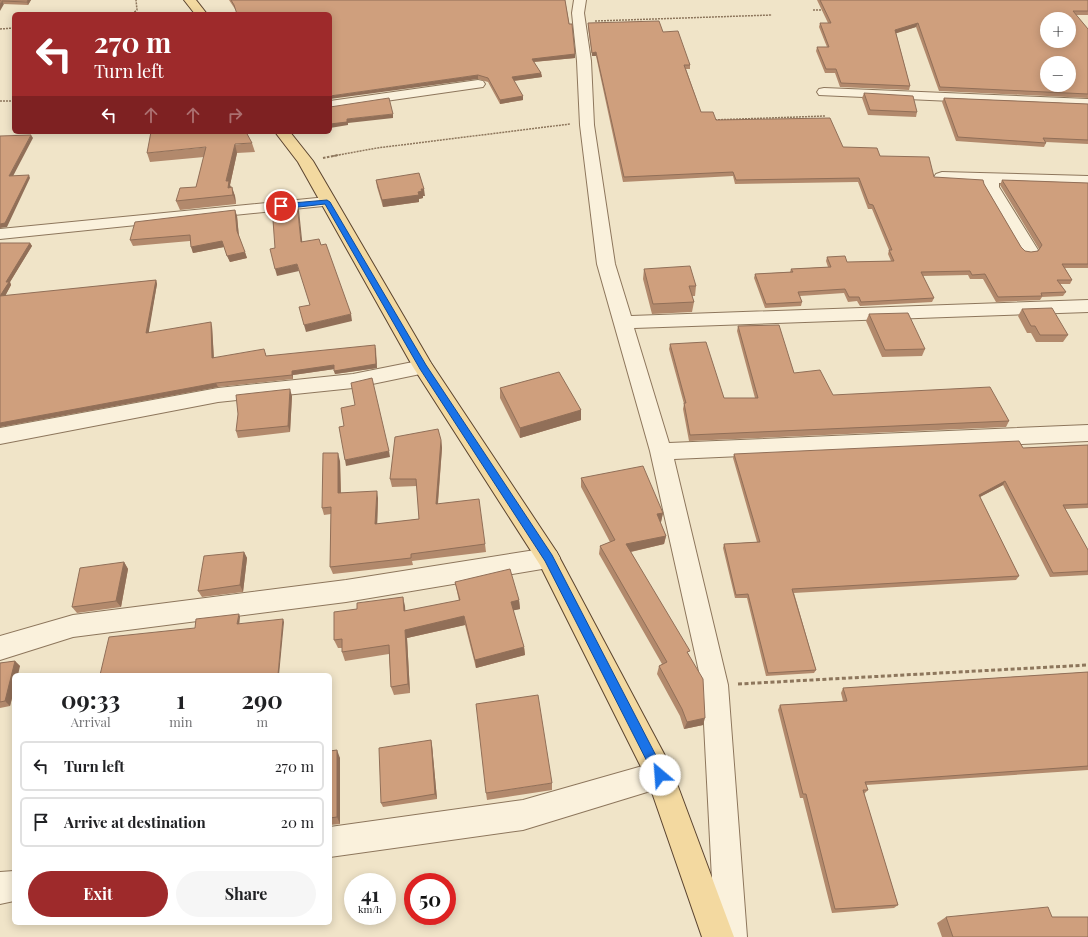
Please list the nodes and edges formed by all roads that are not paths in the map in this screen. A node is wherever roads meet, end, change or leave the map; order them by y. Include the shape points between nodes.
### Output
1 (190, 0) edge
2 (580, 0) edge
3 (199, 12) edge
4 (478, 84) dead end
5 (824, 92) dead end
6 (1088, 103) edge
7 (332, 105) edge
8 (284, 134) edge
9 (942, 177) edge
10 (991, 178) junction
11 (1088, 181) edge
12 (327, 202) junction
13 (0, 234) edge
14 (1029, 250) edge
15 (1088, 306) edge
16 (624, 322) junction
17 (422, 367) junction
18 (1088, 433) edge
19 (0, 436) edge
20 (661, 451) junction
21 (548, 558) junction
22 (0, 648) edge
23 (660, 775) junction
24 (332, 842) edge
25 (12, 886) edge
26 (0, 888) edge
27 (718, 937) edge
28 (731, 937) edge

1 - 3 main road
2 - 16 street via 578,13 584,61 587,125 606,264
4 - 7 street
5 - 6 street
8 - 12 main road via 305,161
9 - 10 street
10 - 11 street
10 - 14 street via 991,187
12 - 13 street
12 - 17 main road
15 - 16 street
16 - 20 street
17 - 19 street via 353,381 218,394
17 - 21 main road
18 - 20 street
20 - 28 street via 716,685
21 - 22 street via 346,591 73,626
21 - 23 main road
23 - 24 street via 523,815
23 - 27 main road
25 - 26 street

